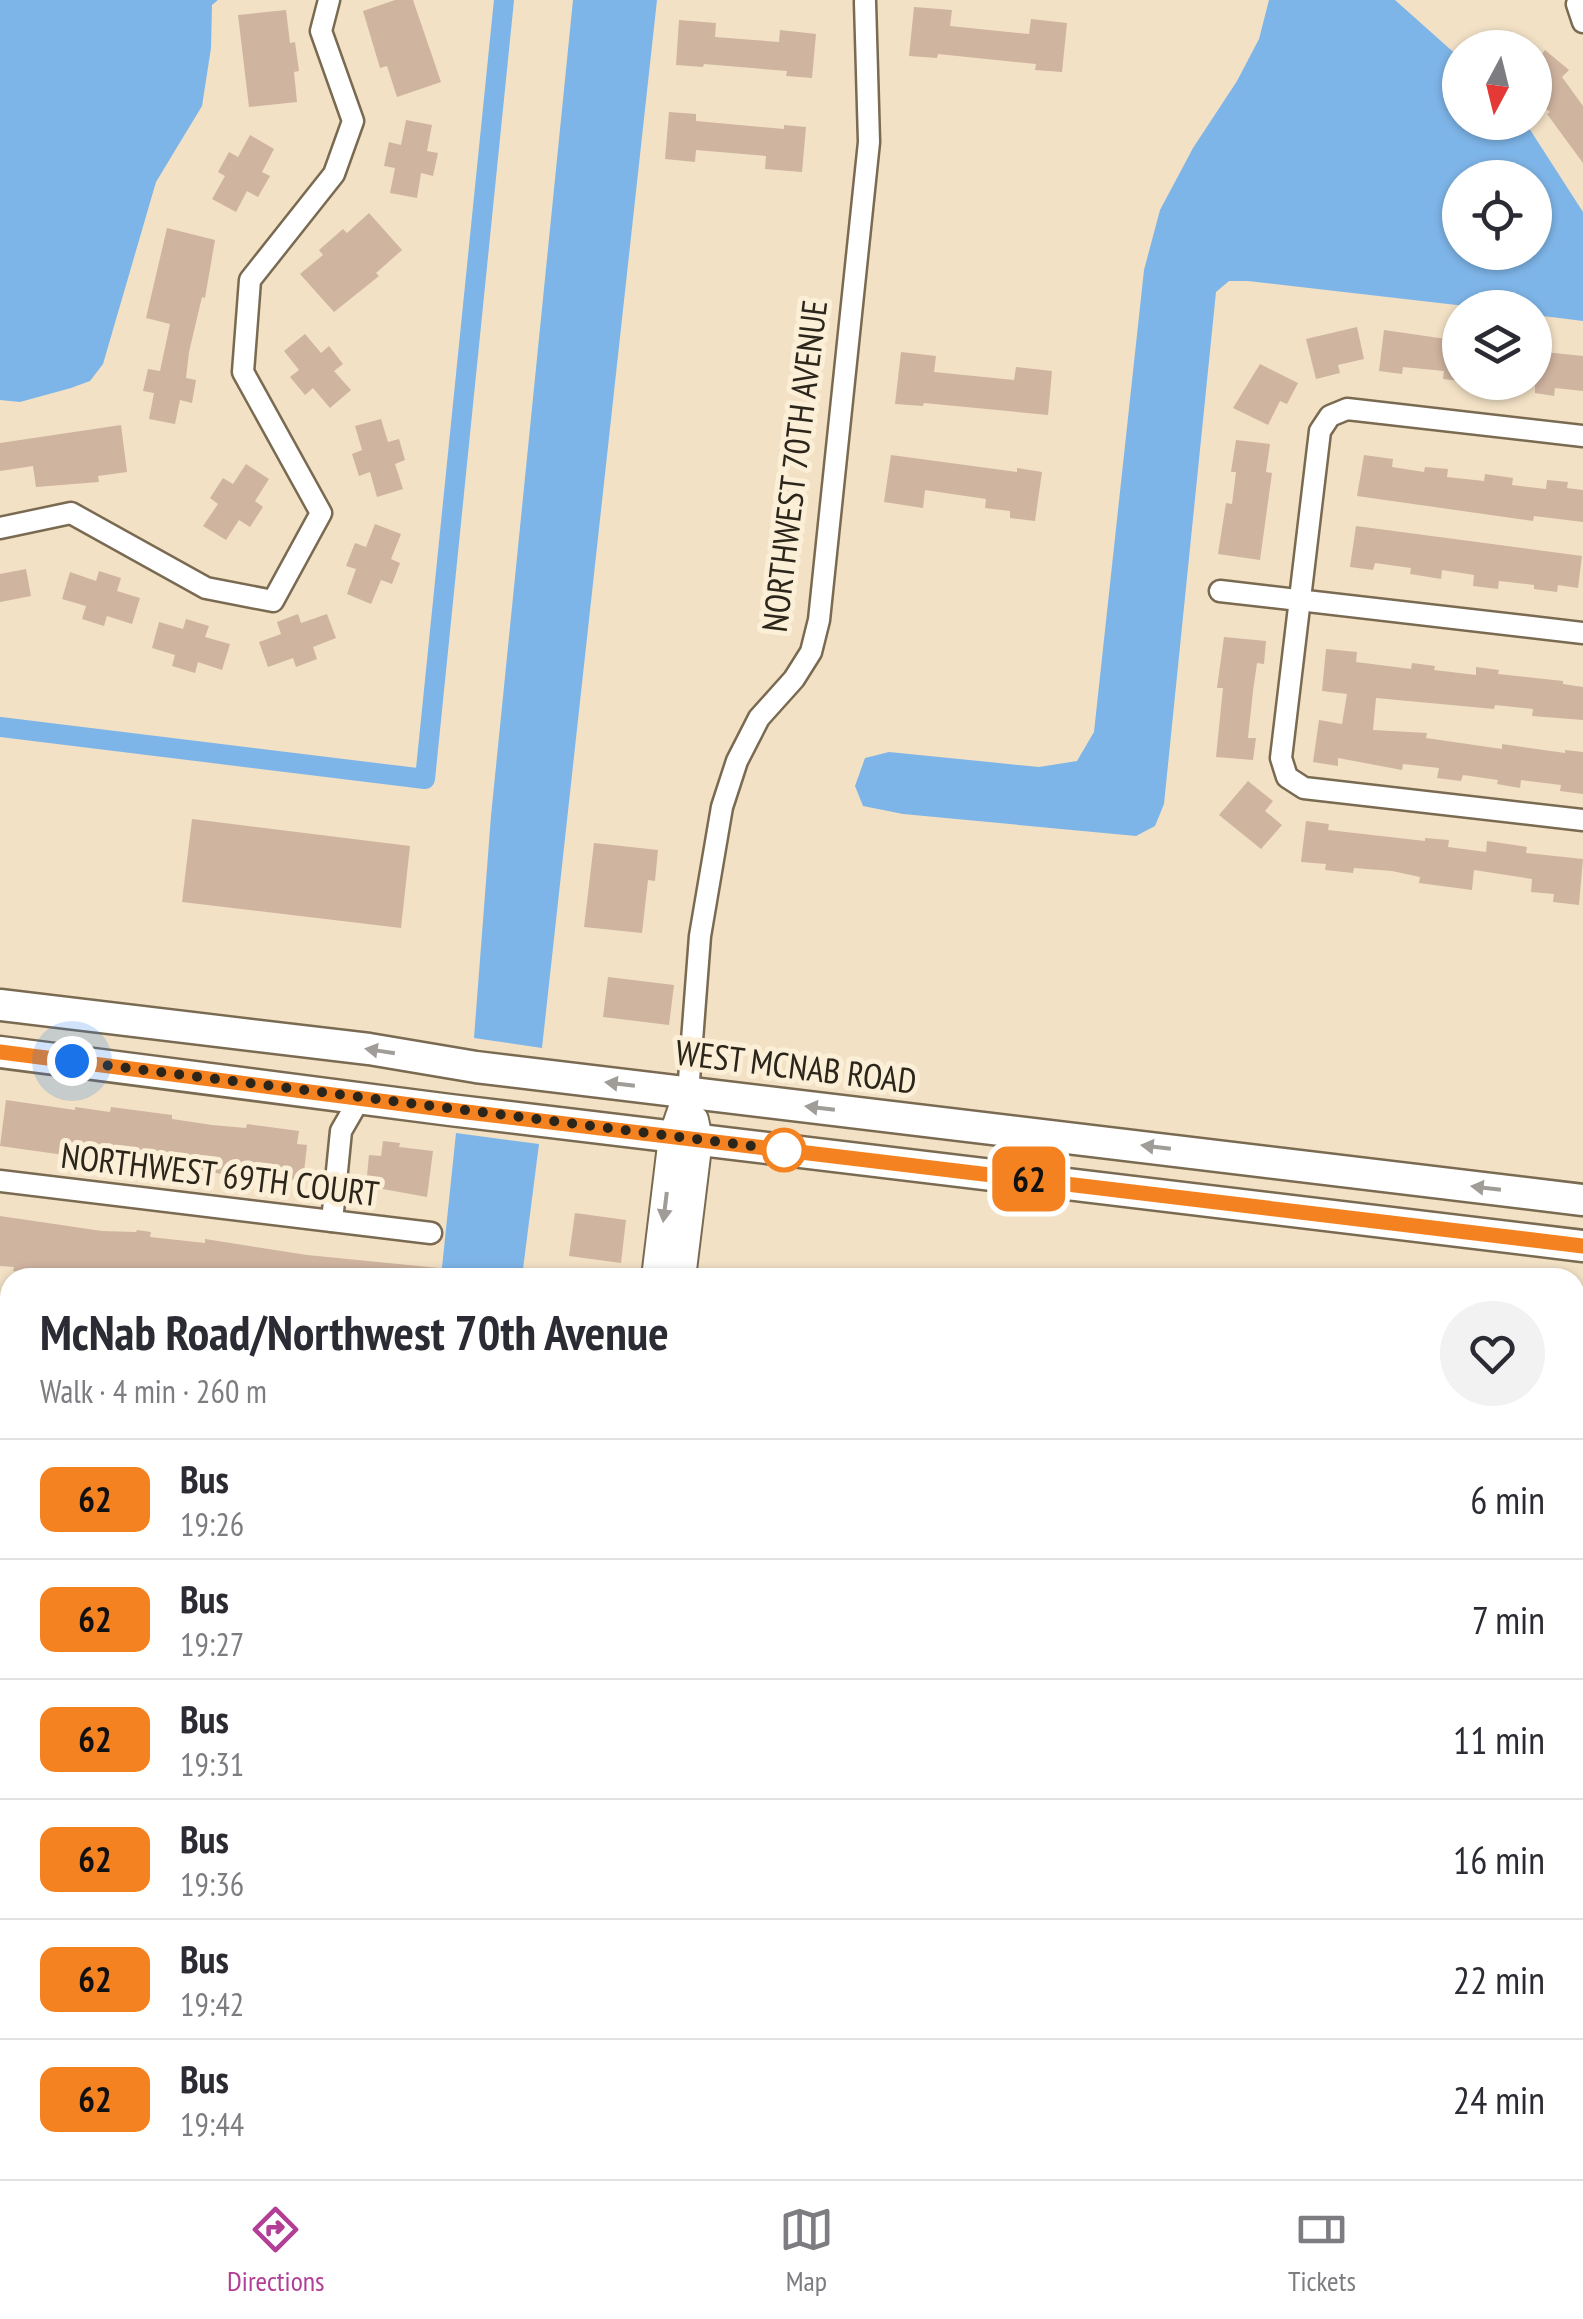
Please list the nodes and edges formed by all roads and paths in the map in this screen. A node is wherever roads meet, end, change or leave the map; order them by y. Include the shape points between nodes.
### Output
1 (329, 0) edge
2 (865, 2) edge
3 (1583, 436) edge
4 (0, 528) edge
5 (1220, 591) dead end
6 (1298, 599) junction
7 (1583, 633) edge
8 (1583, 820) edge
9 (0, 1005) edge
10 (0, 1052) edge
11 (688, 1093) junction
12 (360, 1098) junction
13 (686, 1138) junction
14 (0, 1181) edge
15 (1583, 1200) edge
16 (332, 1221) junction
17 (432, 1233) dead end
18 (1583, 1246) edge
19 (658, 1268) edge
20 (681, 1268) edge

1 - 4 street via 321,31 352,122 334,174 250,280 243,372 321,513 273,601 206,588 71,513
2 - 11 street, NORTHWEST 70TH AVENUE via 869,142 819,620 811,652 759,718 737,760 722,807 700,936
3 - 6 street via 1347,409 1330,416 1320,431
5 - 6 street
6 - 7 street
6 - 8 street via 1281,758 1287,777 1304,788
11 -> 9 main road, WEST MCNAB ROAD
10 - 12 main road
11 - 13 street, NORTHWEST 70TH AVENUE
15 -> 11 main road, WEST MCNAB ROAD
12 - 13 main road
12 - 16 street via 341,1131
13 - 18 main road
13 -> 19 street, NORTHWEST 70TH AVENUE
13 - 20 street, NORTHWEST 70TH AVENUE
14 - 16 street, NORTHWEST 69TH COURT
16 - 17 street, NORTHWEST 69TH COURT

